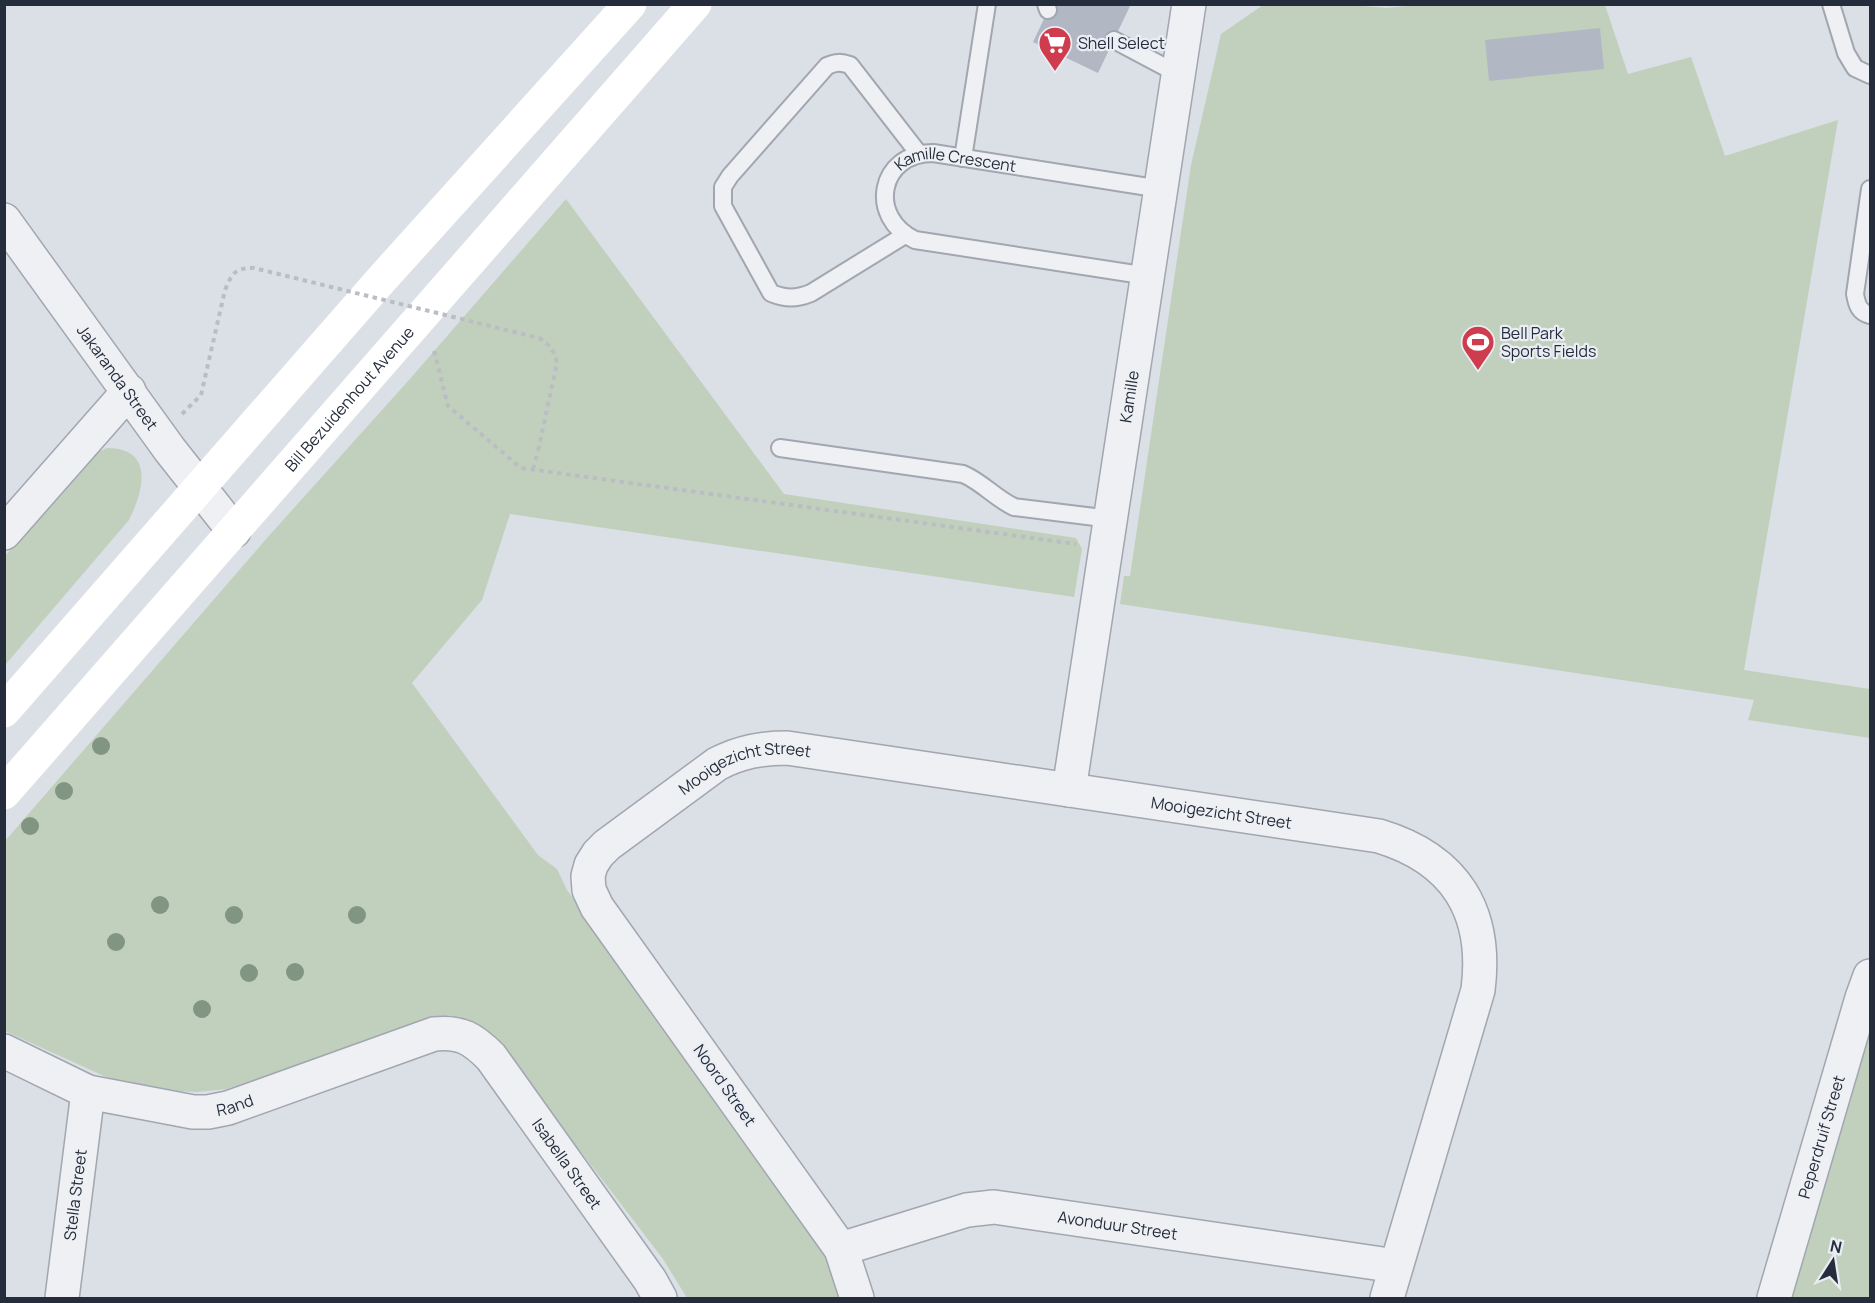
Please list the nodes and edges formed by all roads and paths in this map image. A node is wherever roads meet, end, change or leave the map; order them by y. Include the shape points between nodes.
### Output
1 (630, 4) edge
2 (695, 4) edge
3 (987, 4) edge
4 (1189, 4) edge
5 (1831, 4) edge
6 (1114, 40) dead end
7 (1178, 74) junction
8 (1870, 75) edge
9 (919, 154) junction
10 (963, 158) junction
11 (1161, 189) junction
12 (1870, 189) edge
13 (4, 220) edge
14 (905, 236) junction
15 (1148, 276) junction
16 (1870, 315) edge
17 (432, 342) dead end
18 (129, 391) junction
19 (182, 414) dead end
20 (780, 448) dead end
21 (533, 469) junction
22 (199, 489) junction
23 (234, 531) junction
24 (4, 533) edge
25 (1108, 533) junction
26 (4, 711) edge
27 (1069, 790) junction
28 (4, 794) edge
29 (588, 876) joint
30 (1870, 976) edge
31 (465, 1036) joint
32 (4, 1051) edge
33 (88, 1092) junction
34 (841, 1249) junction
35 (1396, 1266) junction
36 (62, 1299) edge
37 (660, 1299) edge
38 (857, 1299) edge
39 (1387, 1299) edge
40 (1774, 1299) edge

1 - 22 main road
2 - 23 main road, Bill Bezuidenhout Avenue
3 - 10 lane
4 - 7 street, Kamille
5 - 8 lane via 1846,53 1855,68
6 - 7 lane
7 - 11 street, Kamille
9 - 10 lane, Kamille Crescent
9 - 14 lane, Kamille Crescent via 897,166 885,187 887,214
9 - 14 lane via 850,65 833,63 723,187 723,206 771,293 782,298 811,293
10 - 11 lane, Kamille Crescent
11 - 15 street, Kamille
12 - 16 lane via 1855,294 1857,305
13 - 18 street, Jakaranda Street
14 - 15 lane
15 - 25 street, Kamille
17 - 21 path via 448,406 521,468
18 - 22 street, Jakaranda Street
18 - 24 street
19 - 21 path, bridge via 201,395 231,275 242,268 254,268 539,338 549,344 557,363
20 - 25 lane via 963,474 1014,507
21 - 25 path
22 - 23 street, Jakaranda Street
22 - 26 main road
23 - 28 main road, Bill Bezuidenhout Avenue
25 - 27 street, Kamille
27 - 29 street, Mooigezicht Street via 787,748 753,750 717,764 607,845 591,865
27 - 35 street, Mooigezicht Street via 1379,836 1416,850 1447,874 1459,889 1476,924 1481,968 1478,990
29 - 34 street, Noord Street via 597,907
30 - 40 street, Peperdruif Street
31 - 33 street, Rand via 451,1032 434,1034 208,1112
31 - 37 street, Isabella Street via 491,1058
32 - 33 street, Rand
33 - 36 street, Stella Street
34 - 35 street, Avonduur Street via 967,1210 994,1207
34 - 38 street, Noord Street
35 - 39 street, Mooigezicht Street

